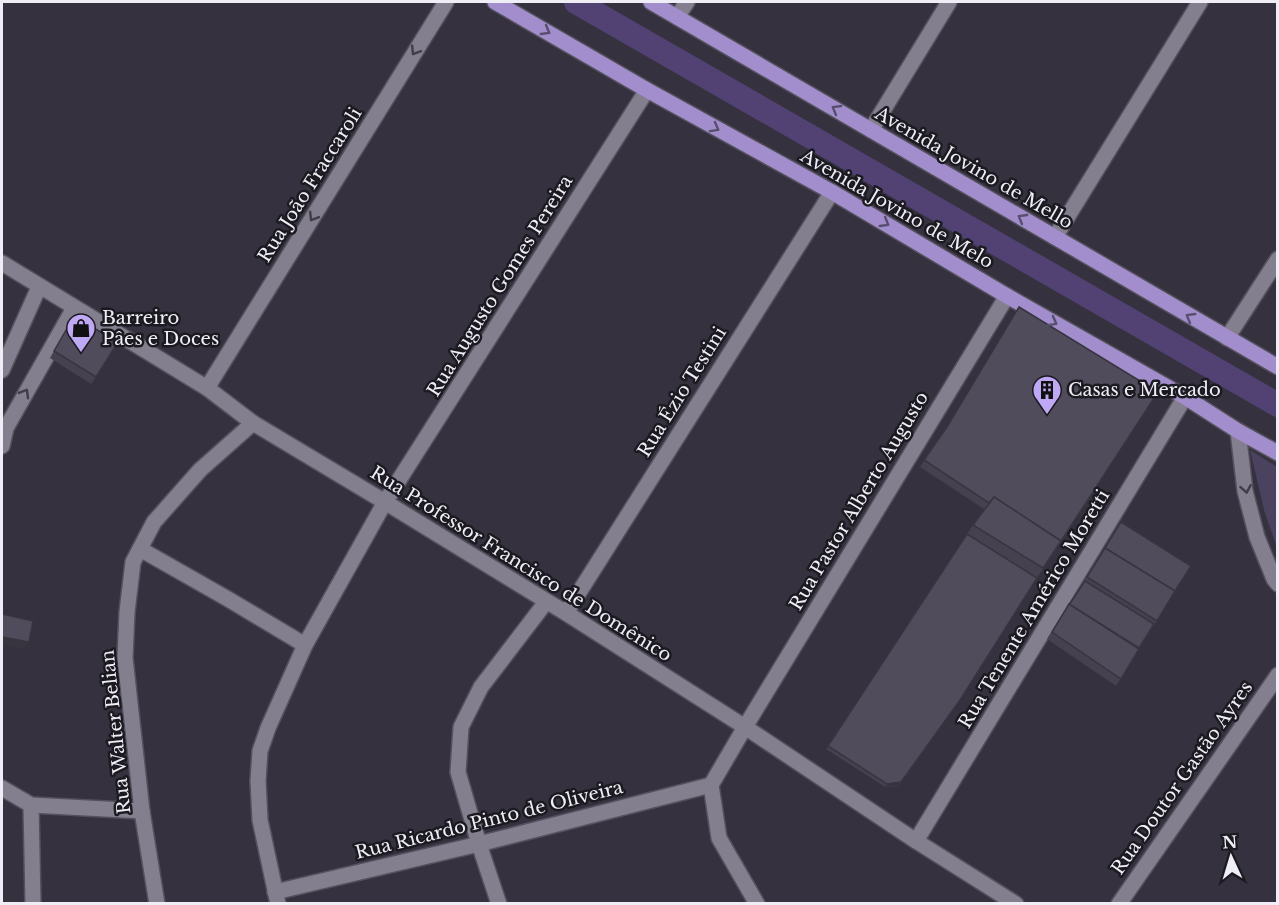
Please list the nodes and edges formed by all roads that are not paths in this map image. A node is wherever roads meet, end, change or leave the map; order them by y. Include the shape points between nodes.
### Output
1 (446, 2) edge
2 (495, 2) edge
3 (651, 2) edge
4 (687, 2) edge
5 (949, 2) edge
6 (1200, 2) edge
7 (678, 17) junction
8 (647, 90) junction
9 (871, 130) junction
10 (832, 192) junction
11 (1055, 237) junction
12 (1278, 259) edge
13 (2, 263) edge
14 (39, 287) junction
15 (1007, 296) junction
16 (74, 308) junction
17 (1227, 338) junction
18 (1278, 367) edge
19 (2, 369) edge
20 (207, 388) junction
21 (1185, 397) junction
22 (253, 423) junction
23 (4, 427) edge
24 (1238, 431) junction
25 (2, 446) edge
26 (1278, 453) edge
27 (385, 502) junction
28 (140, 549) junction
29 (1278, 585) edge
30 (546, 602) junction
31 (566, 613) junction
32 (305, 645) junction
33 (1278, 675) edge
34 (745, 727) junction
35 (711, 784) junction
36 (2, 788) edge
37 (31, 805) junction
38 (142, 811) junction
39 (916, 841) junction
40 (479, 844) junction
41 (277, 898) edge
42 (33, 903) edge
43 (157, 903) edge
44 (499, 903) edge
45 (757, 903) edge
46 (1016, 903) edge
47 (1119, 903) edge

1 -> 20 street, Rua João Fraccaroli
2 -> 8 main road, Avenida Jovino de Melo
3 - 7 main road, Avenida Jovino de Mello
4 - 7 street
5 - 9 street
6 - 11 street
9 -> 7 main road, Avenida Jovino de Mello
8 -> 10 main road, Avenida Jovino de Melo
8 - 27 street, Rua Augusto Gomes Pereira
11 -> 9 main road, Avenida Jovino de Mello
10 -> 15 main road, Avenida Jovino de Melo
10 - 31 street, Rua Ézio Testini
17 -> 11 main road, Avenida Jovino de Mello
12 - 17 street
13 - 14 street, Rua Professor Francisco de Domênico
14 - 16 street, Rua Professor Francisco de Domênico
14 - 19 street
15 -> 21 main road, Avenida Jovino de Melo
15 - 34 street, Rua Pastor Alberto Augusto
16 - 20 street, Rua Professor Francisco de Domênico
23 -> 16 street
17 - 18 main road, Avenida Jovino de Mello
20 - 22 street, Rua Professor Francisco de Domênico
21 - 24 main road, Avenida Jovino de Melo
21 - 39 street, Rua Tenente Américo Moretti
22 - 27 street, Rua Professor Francisco de Domênico
22 - 28 street, Rua Walter Belian via 200,470 154,522
23 - 25 street
24 - 26 main road, Avenida Jovino de Melo
24 -> 29 street via 1245,491 1257,537
27 - 30 street, Rua Professor Francisco de Domênico
27 - 32 street, Rua Augusto Gomes Pereira
28 - 32 street
28 - 38 street, Rua Walter Belian via 133,562 125,658
30 - 31 street, Rua Professor Francisco de Domênico
30 - 40 street via 481,687 461,727 458,772
31 - 34 street, Rua Professor Francisco de Domênico
32 - 41 street, Rua Augusto Gomes Pereira via 260,752 260,820
33 - 47 street, Rua Doutor Gastão Ayres
34 - 35 street, Rua Pastor Alberto Augusto
34 - 39 street, Rua Professor Francisco de Domênico
35 - 40 street, Rua Ricardo Pinto de Oliveira
35 - 45 street via 719,838
36 - 37 street
37 - 38 street
37 - 42 street
38 - 43 street, Rua Walter Belian
39 - 46 street, Rua Professor Francisco de Domênico
40 - 41 street, Rua Ricardo Pinto de Oliveira
40 - 44 street

